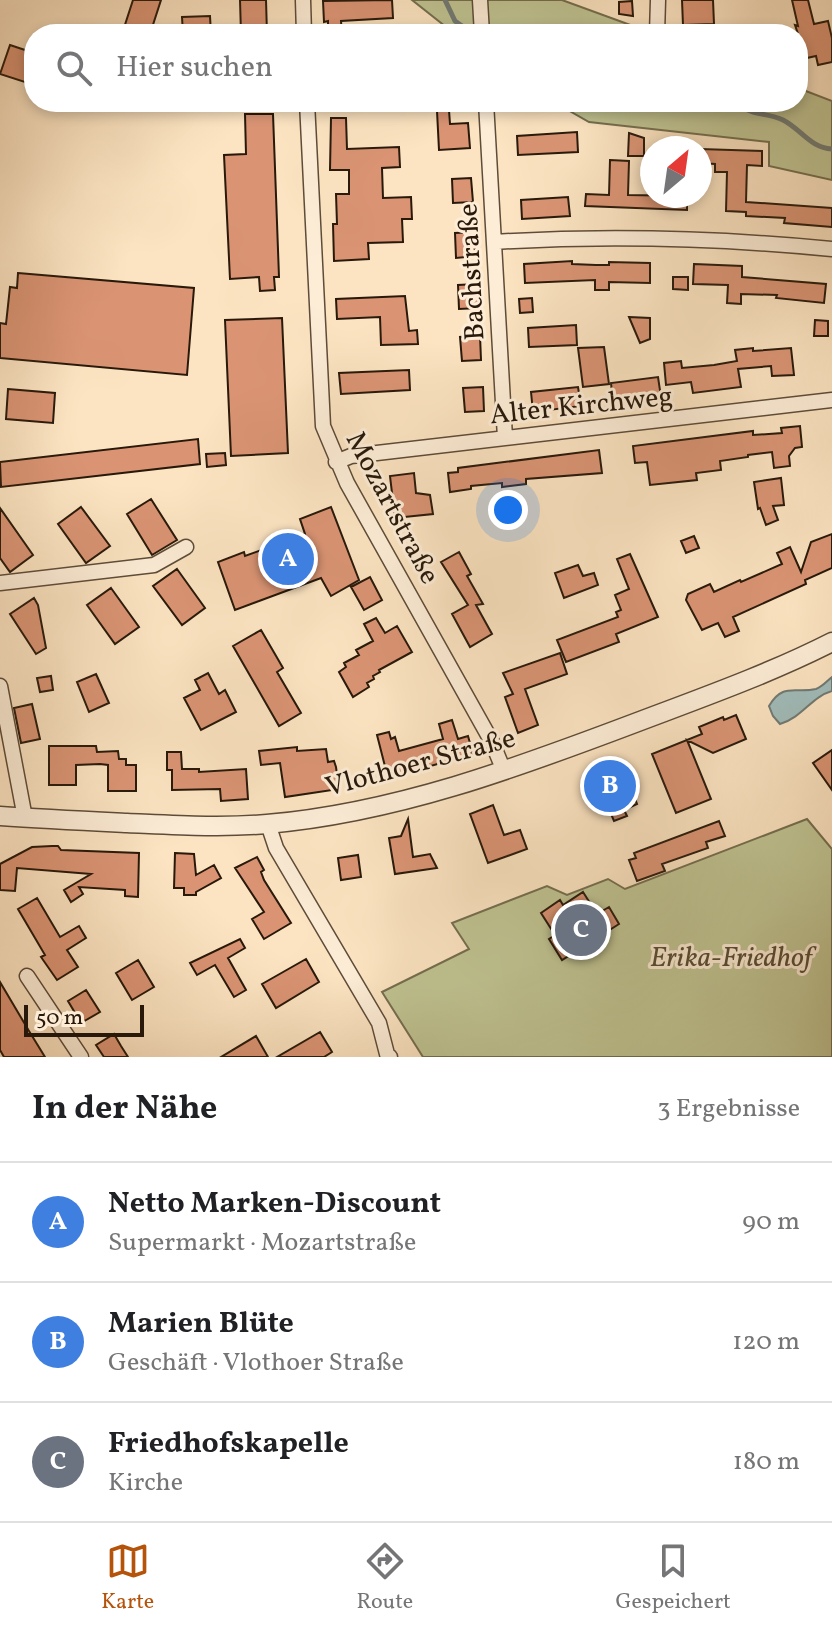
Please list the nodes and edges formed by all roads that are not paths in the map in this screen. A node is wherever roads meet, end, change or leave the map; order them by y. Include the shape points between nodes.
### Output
1 (303, 0) edge
2 (480, 0) edge
3 (658, 0) edge
4 (304, 24) edge
5 (481, 24) edge
6 (657, 24) edge
7 (307, 112) edge
8 (487, 112) edge
9 (494, 242) junction
10 (832, 249) edge
11 (832, 400) edge
12 (505, 438) junction
13 (336, 462) junction
14 (186, 547) dead end
15 (0, 583) edge
16 (832, 642) edge
17 (0, 686) edge
18 (504, 771) junction
19 (0, 816) edge
20 (25, 818) junction
21 (268, 824) junction
22 (27, 976) dead end
23 (387, 1056) edge
24 (81, 1057) edge

1 - 4 street
2 - 5 street
3 - 6 street
7 - 13 street, Mozartstraße via 321,402
8 - 9 street, Bachstraße
9 - 10 street via 609,236
9 - 12 street, Bachstraße
11 - 12 street, Alter Kirchweg
12 - 13 street, Alter Kirchweg
13 - 18 street, Mozartstraße
14 - 15 street via 154,565
16 - 18 street, Vlothoer Straße
17 - 20 street
18 - 21 street, Vlothoer Straße via 371,808
19 - 20 street, Vlothoer Straße
20 - 21 street, Vlothoer Straße
21 - 23 street via 276,848 379,1023
22 - 24 street

